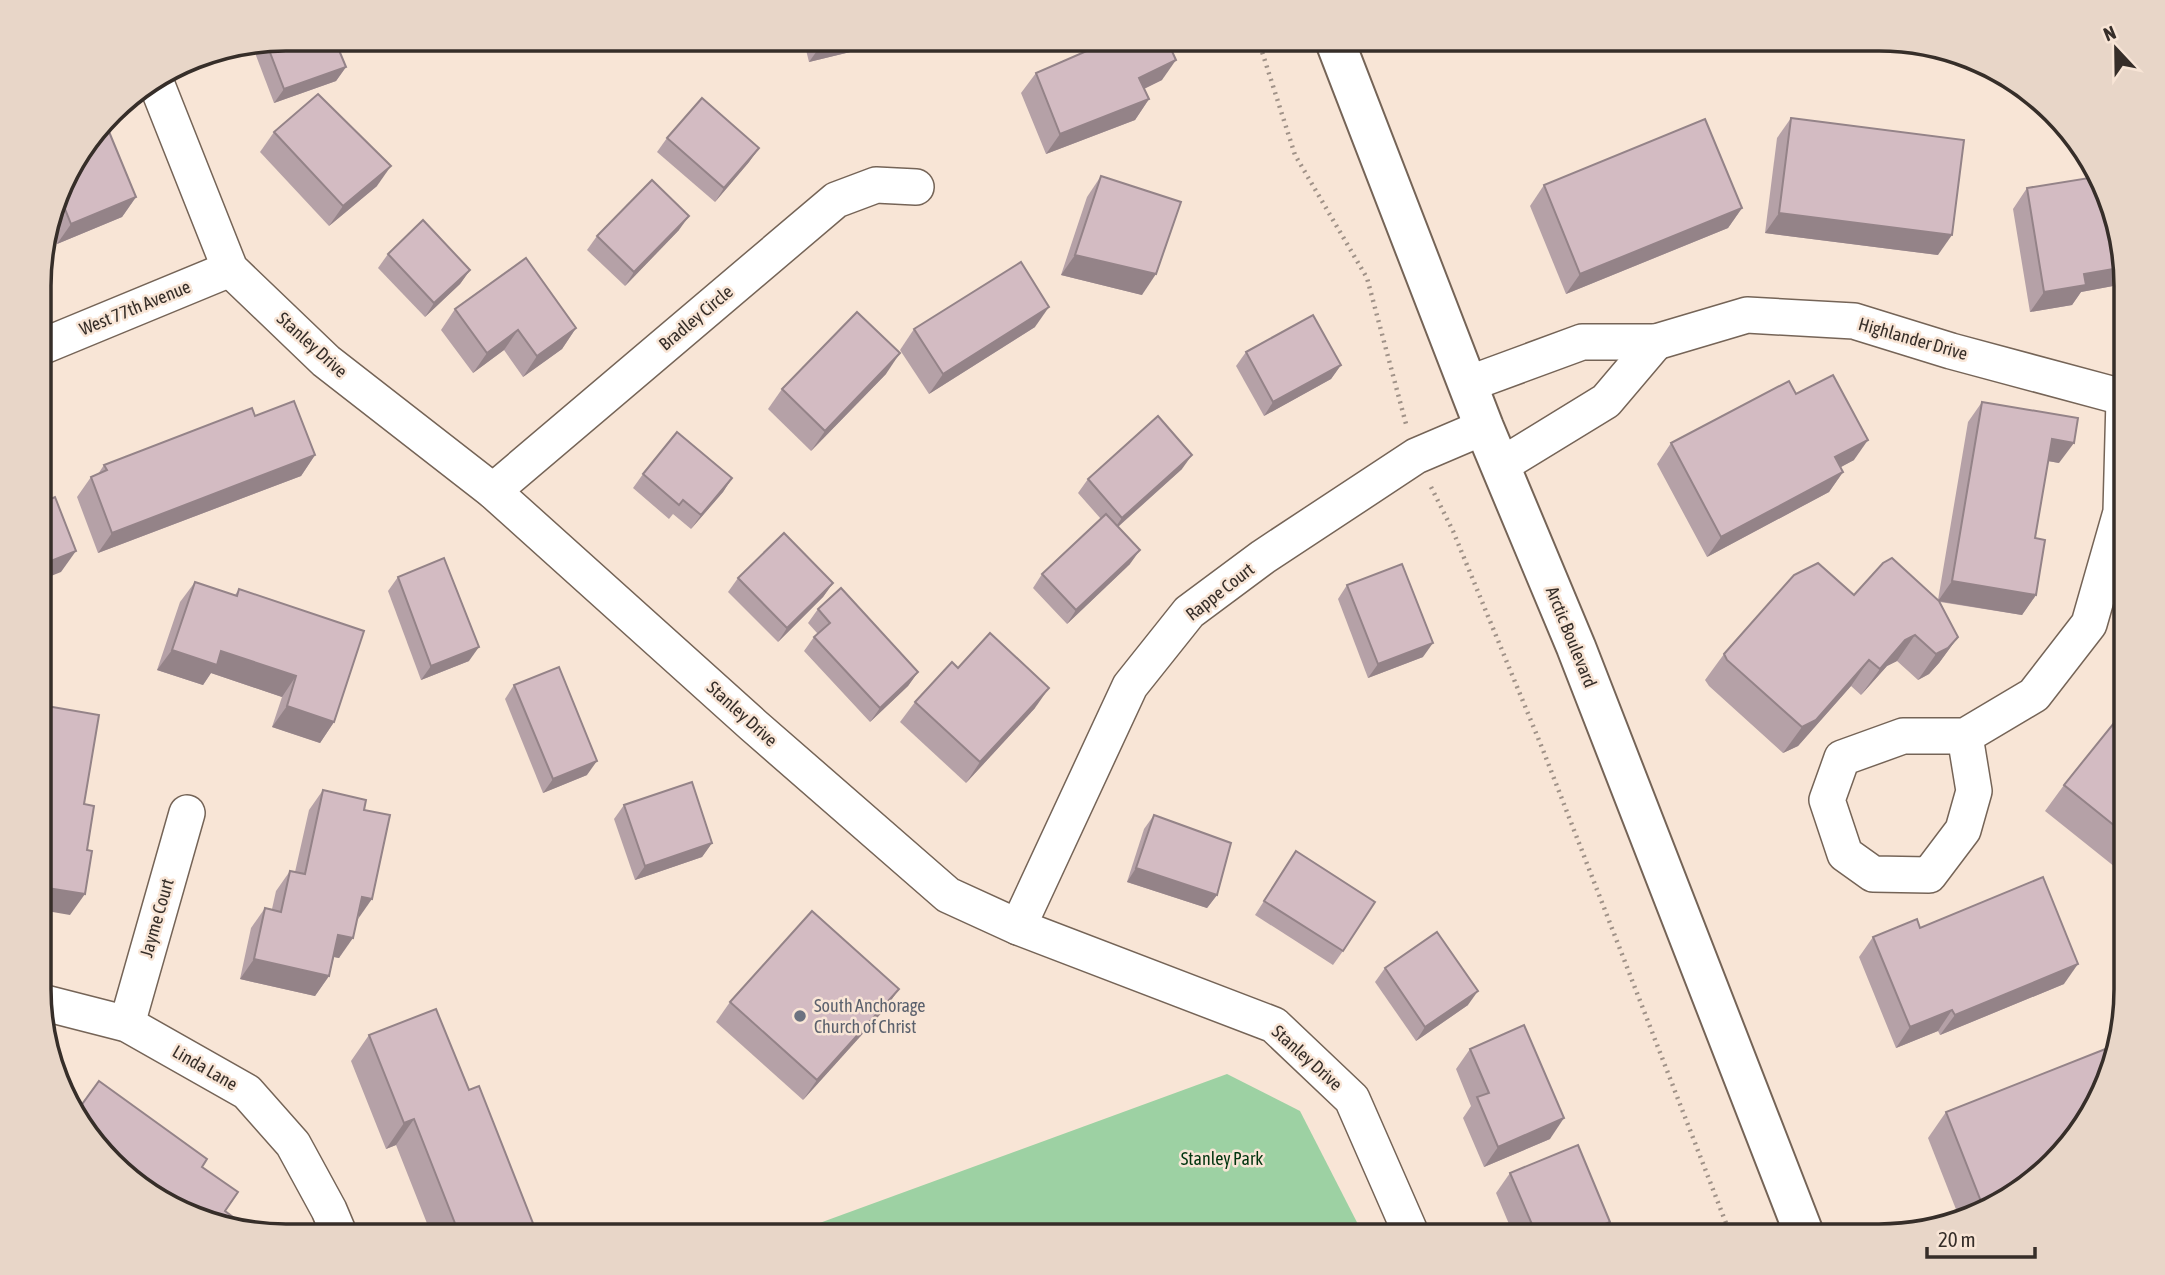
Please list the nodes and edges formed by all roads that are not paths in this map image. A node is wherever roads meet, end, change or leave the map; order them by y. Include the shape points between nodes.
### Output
1 (1339, 51) edge
2 (158, 88) edge
3 (916, 187) dead end
4 (230, 269) junction
5 (1657, 342) junction
6 (51, 343) edge
7 (1468, 384) junction
8 (2114, 395) edge
9 (1484, 427) junction
10 (1500, 466) junction
11 (492, 491) junction
12 (2114, 536) edge
13 (1965, 736) junction
14 (187, 813) dead end
15 (1018, 927) junction
16 (52, 1005) edge
17 (127, 1024) junction
18 (335, 1224) edge
19 (1407, 1224) edge
20 (1800, 1224) edge

1 - 7 main road, Arctic Boulevard
2 - 4 street, Stanley Drive
3 - 11 street, Bradley Circle via 876,185 836,200
4 - 6 street, West 77th Avenue
4 - 11 street, Stanley Drive via 326,361
5 - 7 street, Highlander Drive via 1582,342
5 - 8 street, Highlander Drive via 1747,315 1854,321
5 - 10 street via 1606,401
7 - 9 main road, Arctic Boulevard
9 - 10 main road, Arctic Boulevard
9 - 15 street, Rappe Court via 1416,456 1189,612 1130,686
10 - 20 main road, Arctic Boulevard via 1576,647
11 - 15 street, Stanley Drive via 948,895
12 - 13 street via 2089,624 2034,695
13 - 13 street via 1903,736 1842,758 1827,800 1845,854 1873,874 1928,875 1963,830 1974,791
14 - 17 street, Jayme Court
15 - 19 street, Stanley Drive via 1274,1025 1352,1099
16 - 17 street, Linda Lane
17 - 18 street, Linda Lane via 247,1092 293,1144

